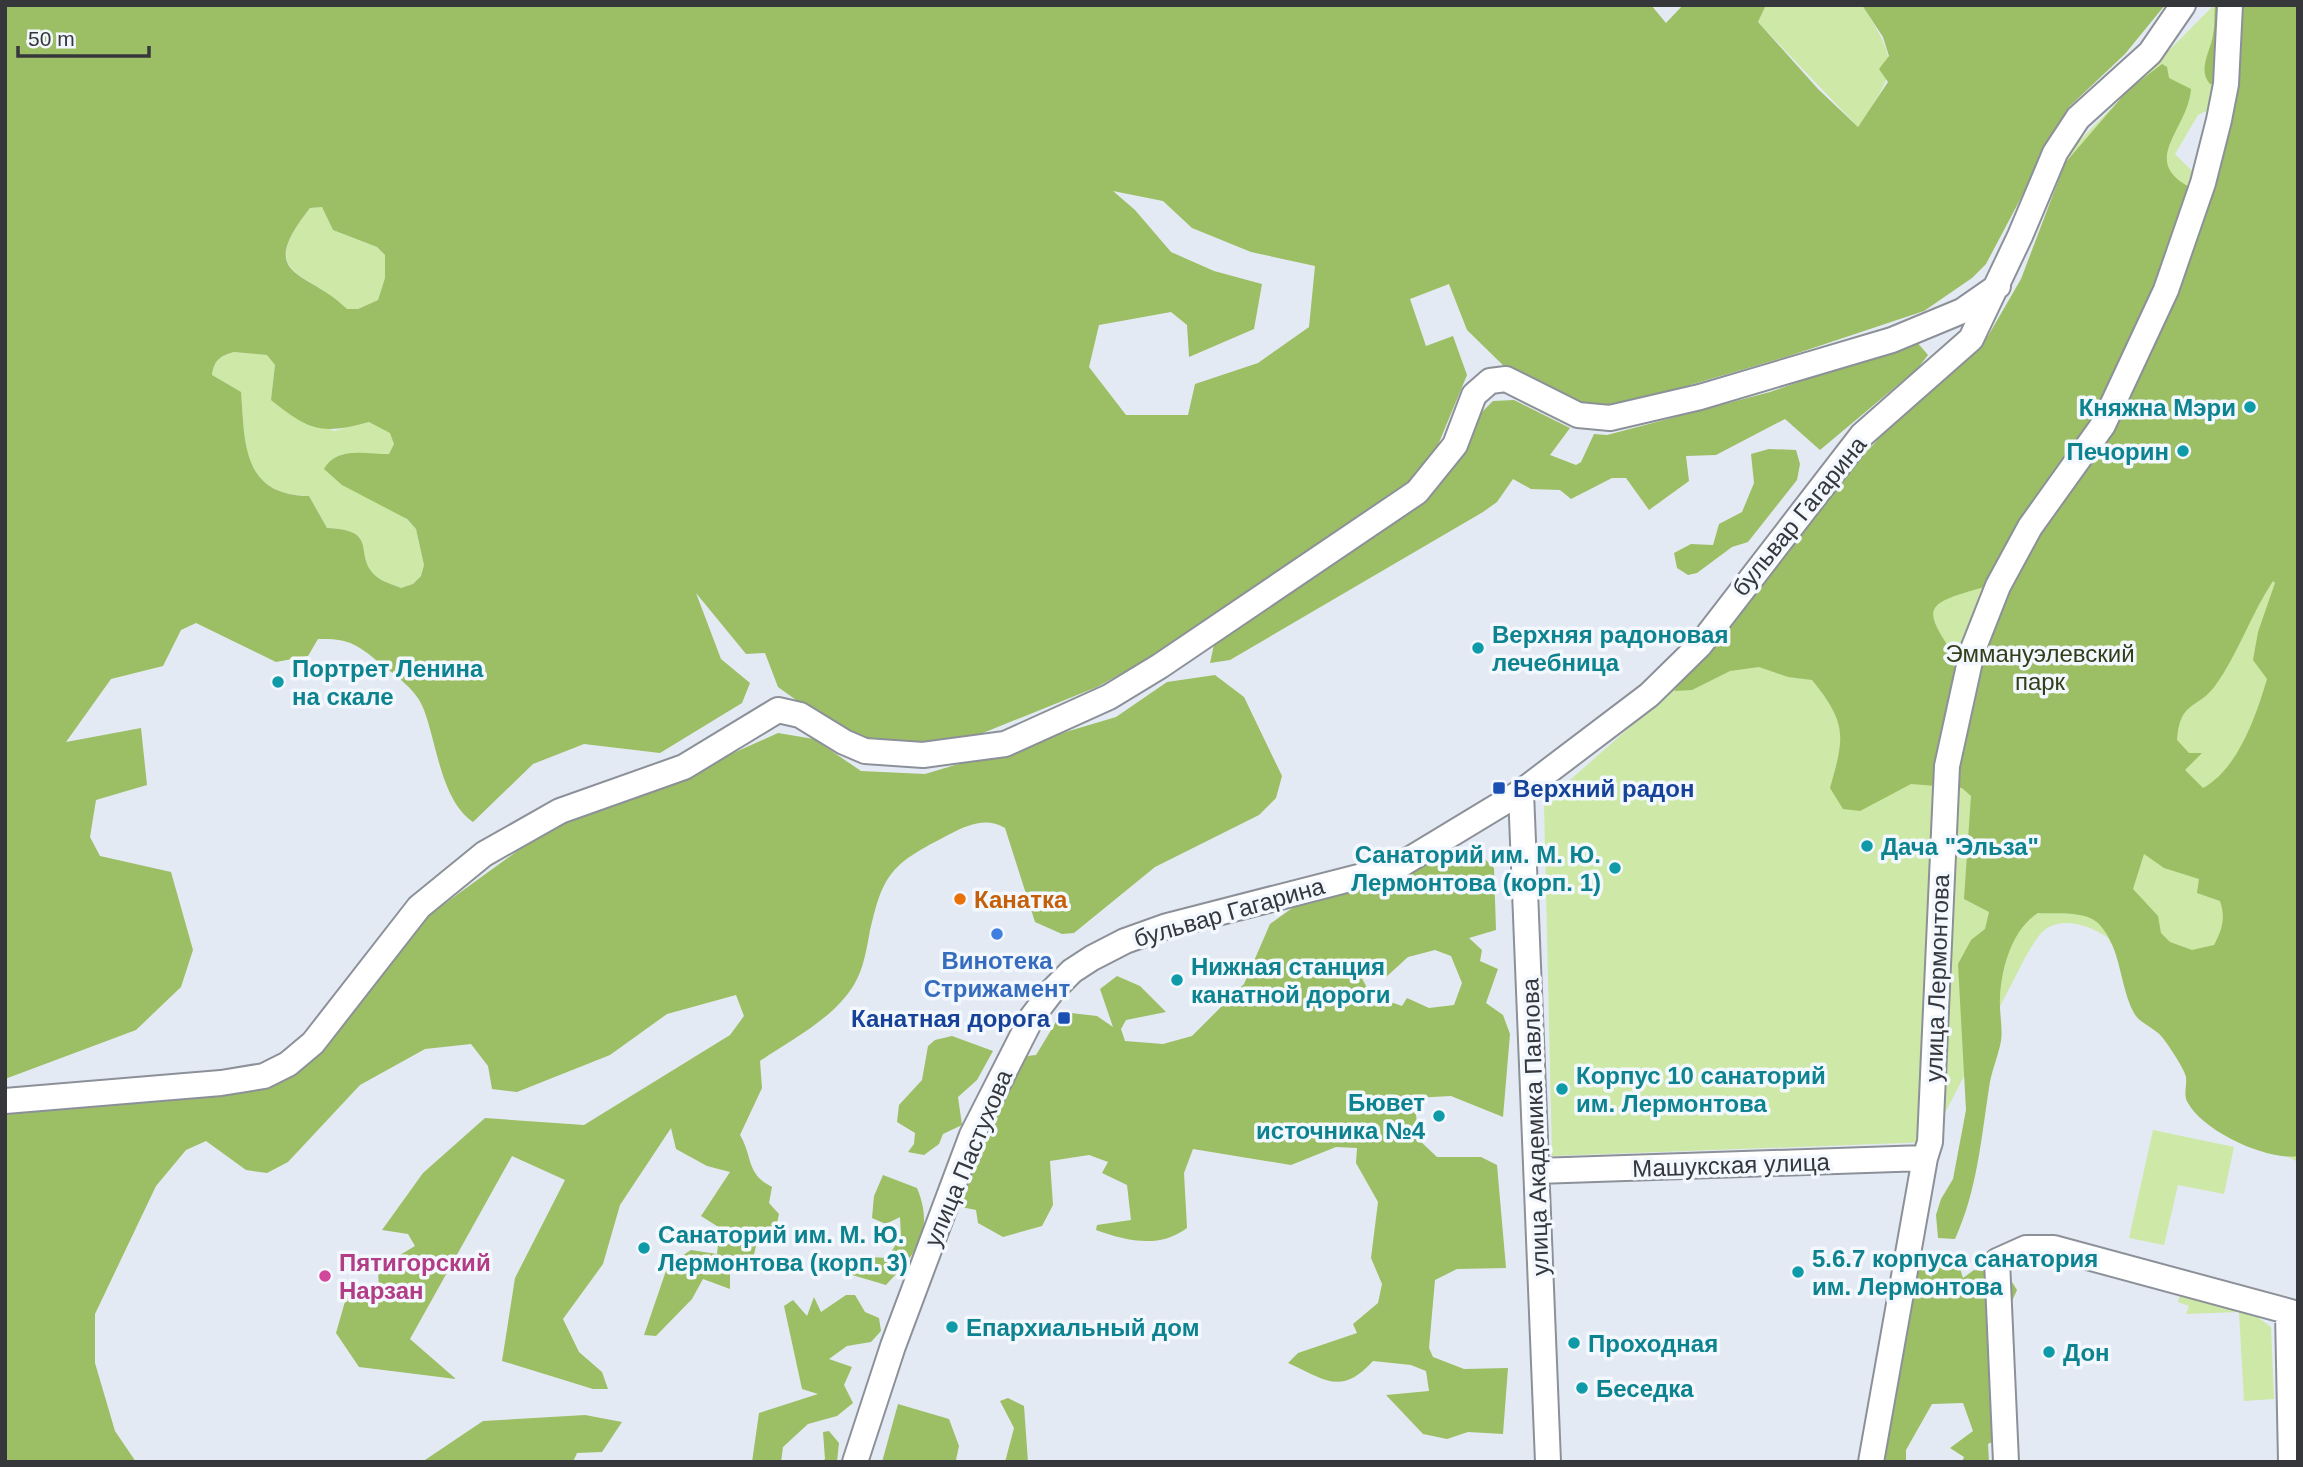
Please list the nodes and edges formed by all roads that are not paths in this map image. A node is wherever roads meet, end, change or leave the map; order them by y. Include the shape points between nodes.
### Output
1 (2183, 5) edge
2 (2230, 5) edge
3 (1998, 286) junction
4 (1521, 792) junction
5 (1092, 958) joint
6 (5, 1101) edge
7 (1924, 1158) junction
8 (1537, 1171) junction
9 (2293, 1313) edge
10 (855, 1462) edge
11 (1548, 1462) edge
12 (1871, 1462) edge
13 (2006, 1462) edge
14 (2291, 1462) edge

1 - 3 street, бульвар Гагарина via 2150,52 2078,118 2055,153
2 - 7 street, улица Лермонтова via 2220,120 2166,290 2103,425 2030,527 1998,586 1972,652 1947,766 1930,1142
3 - 4 street, бульвар Гагарина via 1971,340 1863,435 1700,645 1649,695
3 - 6 street via 1962,311 1892,340 1700,397 1610,418 1577,415 1506,379 1490,381 1474,395 1455,445 1417,492 1160,666 1067,718 1005,744 923,755 865,751 800,715 778,710 684,767 560,811 484,854 419,907 313,1043 288,1064 264,1076 221,1083
4 - 5 street, бульвар Гагарина via 1397,867 1167,926
4 - 8 street, улица Академика Павлова
5 - 10 street, улица Пастухова via 1065,978 1032,1017 972,1135 892,1346
7 - 8 street, Машукская улица
7 - 12 street, улица Лермонтова
8 - 11 street, улица Академика Павлова
9 - 13 street via 2054,1248 2026,1248 1997,1261
9 - 14 street

